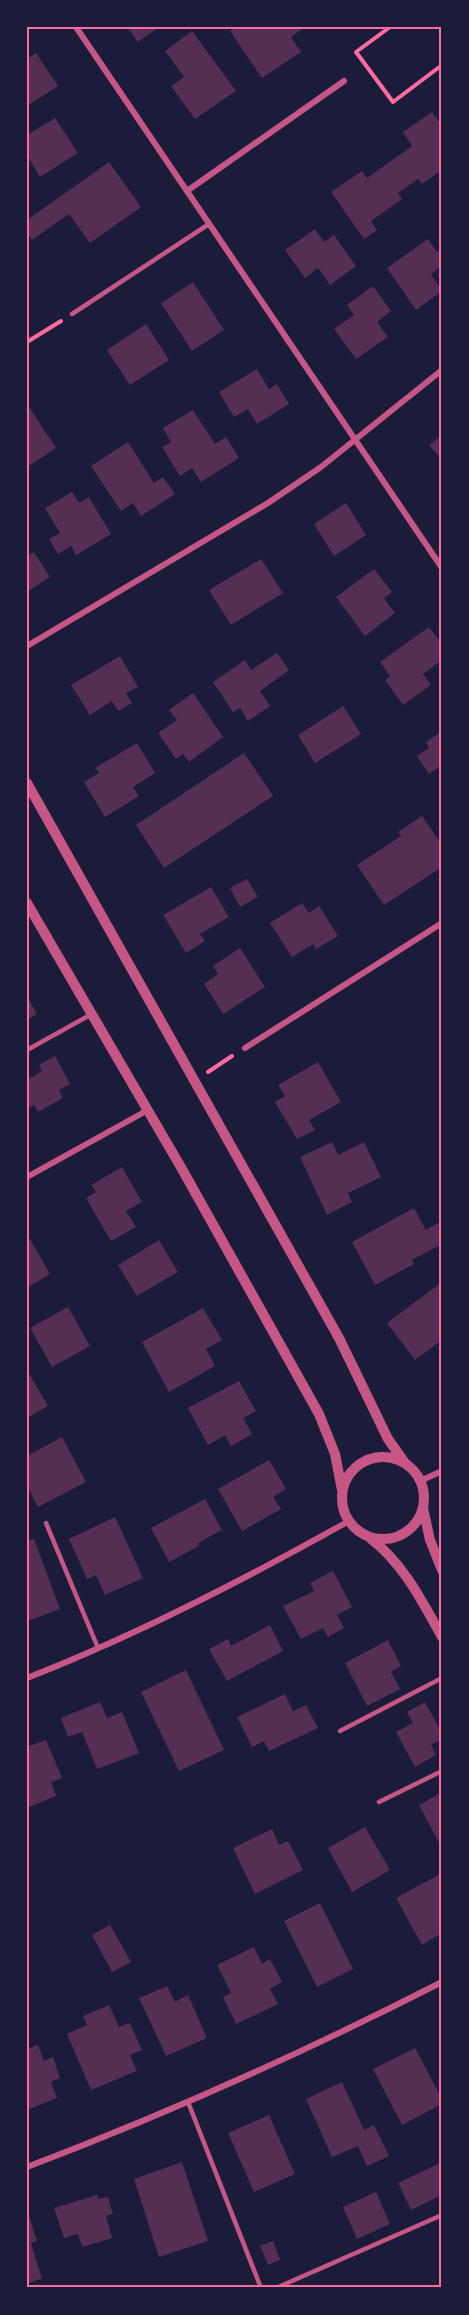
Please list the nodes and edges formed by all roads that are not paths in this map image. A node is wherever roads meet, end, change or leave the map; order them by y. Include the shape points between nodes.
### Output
1 (76, 27) edge
2 (344, 81) dead end
3 (187, 191) junction
4 (209, 224) junction
5 (72, 314) road end
6 (442, 370) edge
7 (356, 438) junction
8 (442, 568) edge
9 (27, 646) edge
10 (27, 783) edge
11 (27, 903) edge
12 (442, 923) edge
13 (93, 1013) junction
14 (245, 1048) road end
15 (27, 1050) edge
16 (148, 1110) junction
17 (27, 1177) edge
18 (405, 1463) junction
19 (442, 1471) edge
20 (420, 1481) junction
21 (342, 1490) junction
22 (423, 1505) junction
23 (349, 1521) junction
24 (46, 1522) dead end
25 (368, 1536) junction
26 (442, 1570) edge
27 (442, 1637) edge
28 (98, 1648) junction
29 (27, 1678) edge
30 (442, 1678) edge
31 (340, 1731) dead end
32 (442, 1771) edge
33 (379, 1802) dead end
34 (442, 1982) edge
35 (188, 2102) junction
36 (27, 2167) edge
37 (442, 2214) edge
38 (261, 2288) edge
39 (276, 2288) edge

1 - 3 street
2 - 3 street
3 - 4 street
4 - 5 lane
4 - 7 street
6 - 7 street
7 - 8 street
7 - 9 street via 260,508
10 - 18 street via 339,1338 388,1439
11 - 13 street
12 - 14 street
13 - 15 lane
13 - 16 street
16 - 17 street
16 - 21 street via 319,1414 335,1454
18 - 20 street
18 - 21 street via 382,1457 366,1460 353,1469
19 - 20 street
20 - 22 street
21 - 23 street
22 - 25 street via 412,1526 399,1535 383,1539
22 - 26 street via 430,1540
23 - 25 street
23 - 28 street via 255,1573
24 - 28 lane
25 - 27 street via 408,1579
28 - 29 street
30 - 31 lane
32 - 33 lane
34 - 35 street
35 - 36 street
35 - 38 lane
37 - 39 lane

